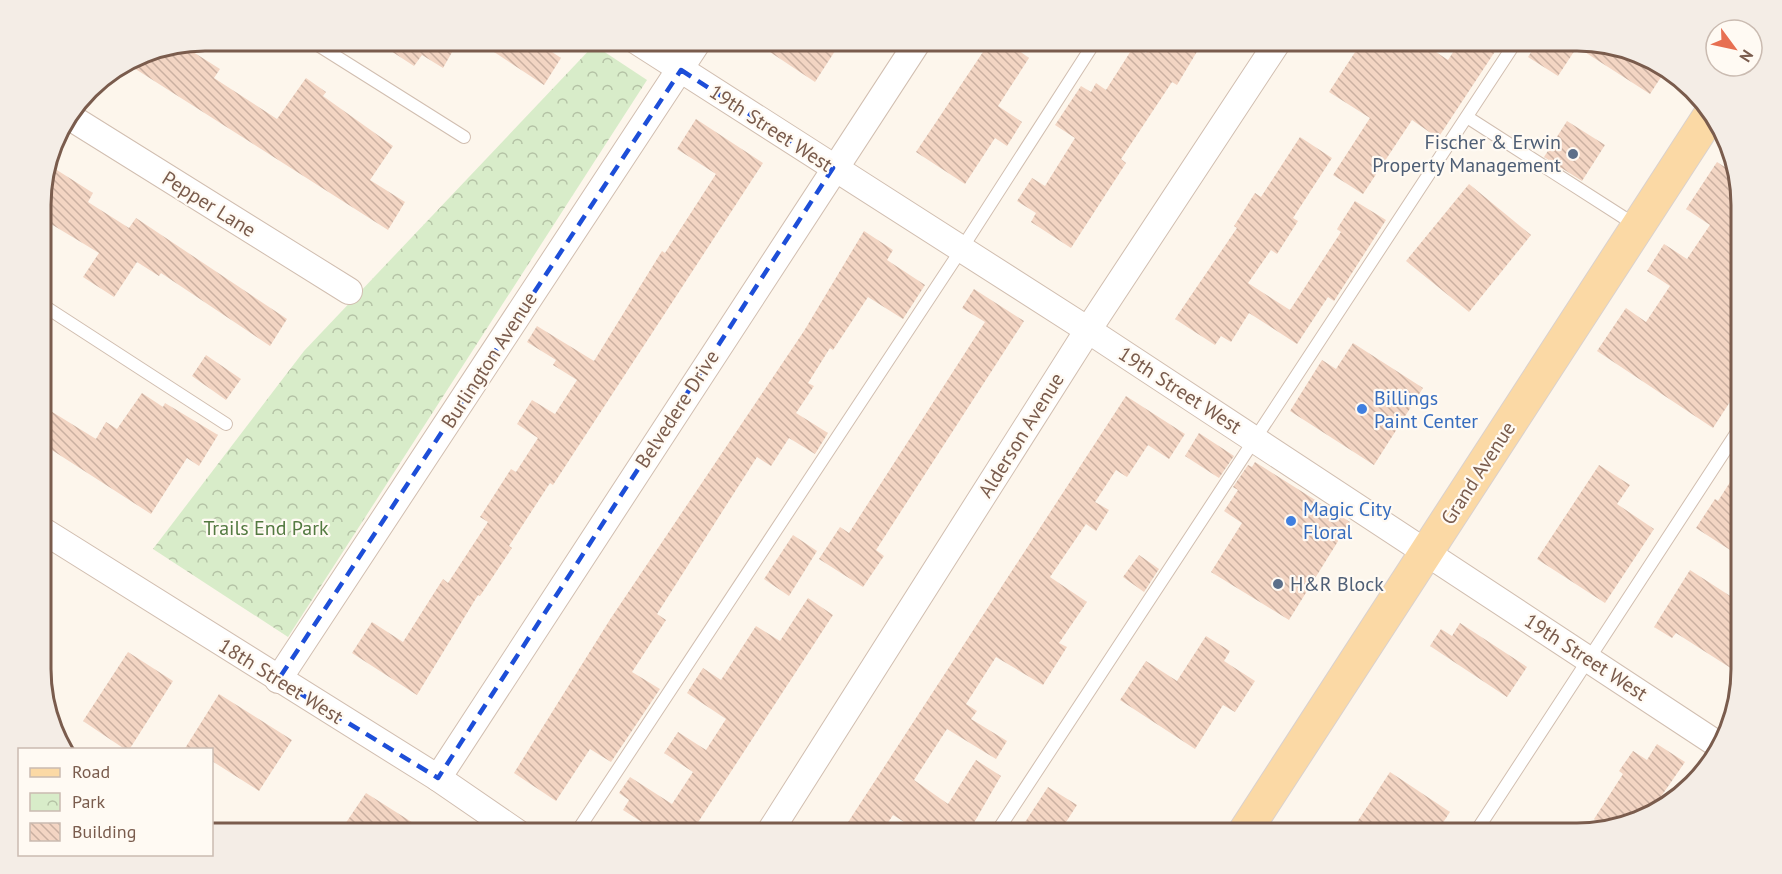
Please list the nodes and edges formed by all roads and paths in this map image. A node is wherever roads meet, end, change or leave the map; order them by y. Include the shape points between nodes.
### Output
1 (327, 51) edge
2 (652, 51) edge
3 (692, 51) edge
4 (912, 51) edge
5 (1089, 51) edge
6 (1272, 51) edge
7 (1510, 51) edge
8 (681, 70) junction
9 (1467, 117) junction
10 (76, 121) edge
11 (1706, 122) edge
12 (464, 137) dead end
13 (834, 168) junction
14 (1638, 227) junction
15 (962, 250) junction
16 (349, 291) dead end
17 (51, 310) edge
18 (1088, 330) junction
19 (226, 424) dead end
20 (1255, 440) junction
21 (1731, 441) edge
22 (51, 536) edge
23 (1426, 552) junction
24 (1588, 659) junction
25 (278, 680) junction
26 (1712, 741) edge
27 (438, 778) junction
28 (503, 823) edge
29 (583, 823) edge
30 (776, 823) edge
31 (1003, 823) edge
32 (1250, 823) edge
33 (1481, 823) edge

1 - 12 lane
2 - 8 street, 19th Street West
3 - 8 street, Burlington Avenue
4 - 13 street, Belvedere Drive
5 - 15 lane
6 - 18 street, Alderson Avenue
7 - 9 lane
8 - 13 street, 19th Street West
8 - 25 street, Burlington Avenue
9 - 14 lane
9 - 20 lane
10 - 16 street, Pepper Lane
11 - 14 main road, Grand Avenue
13 - 15 street, 19th Street West
13 - 27 street, Belvedere Drive
14 - 23 main road, Grand Avenue
15 - 18 street, 19th Street West
15 - 29 lane
17 - 19 lane
18 - 20 street, 19th Street West
18 - 30 street, Alderson Avenue
20 - 23 street, 19th Street West
20 - 31 lane
21 - 24 lane
22 - 25 street, 18th Street West
23 - 24 street, 19th Street West
23 - 32 main road, Grand Avenue
24 - 26 street, 19th Street West
24 - 33 lane
25 - 27 street, 18th Street West
27 - 28 street, 18th Street West

